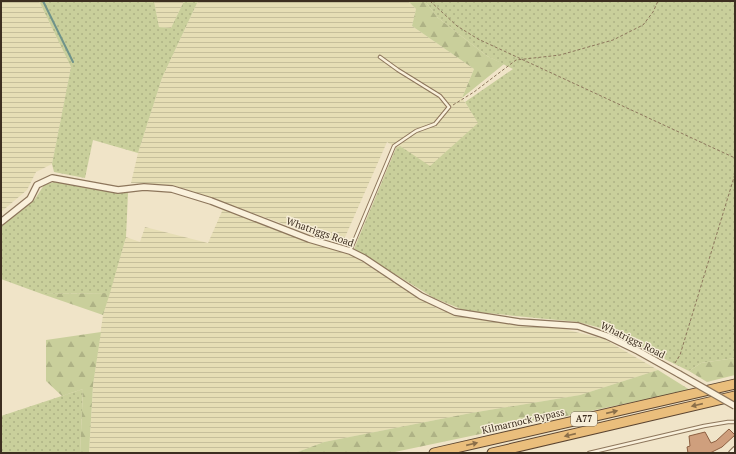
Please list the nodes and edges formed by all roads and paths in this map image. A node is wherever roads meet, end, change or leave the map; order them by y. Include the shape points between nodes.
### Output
1 (430, 1) edge
2 (658, 1) edge
3 (380, 57) dead end
4 (522, 60) junction
5 (449, 107) junction
6 (735, 158) edge
7 (735, 174) edge
8 (1, 222) edge
9 (350, 251) junction
10 (672, 369) junction
11 (735, 384) edge
12 (735, 396) edge
13 (735, 406) edge
14 (735, 422) edge
15 (735, 450) edge
16 (434, 453) edge
17 (492, 453) edge
18 (589, 453) edge
19 (732, 453) edge

1 - 4 path via 457,26 478,40
2 - 4 path via 643,25 613,40 560,55
3 - 5 lane via 440,96
4 - 5 path via 516,60 474,92
4 - 6 path
5 - 9 lane via 435,124 416,131 394,146
7 - 10 path via 680,355
8 - 9 street, Whatriggs Road via 30,199 37,185 52,178 118,190 144,187 172,189 211,201 309,239
9 - 10 street, Whatriggs Road via 421,296 455,312 519,322 578,326 607,336
10 - 13 street, Whatriggs Road, bridge
16 -> 11 highway, Kilmarnock Bypass / A77
12 -> 17 highway, A77
14 - 18 lane via 704,426
15 - 19 street

